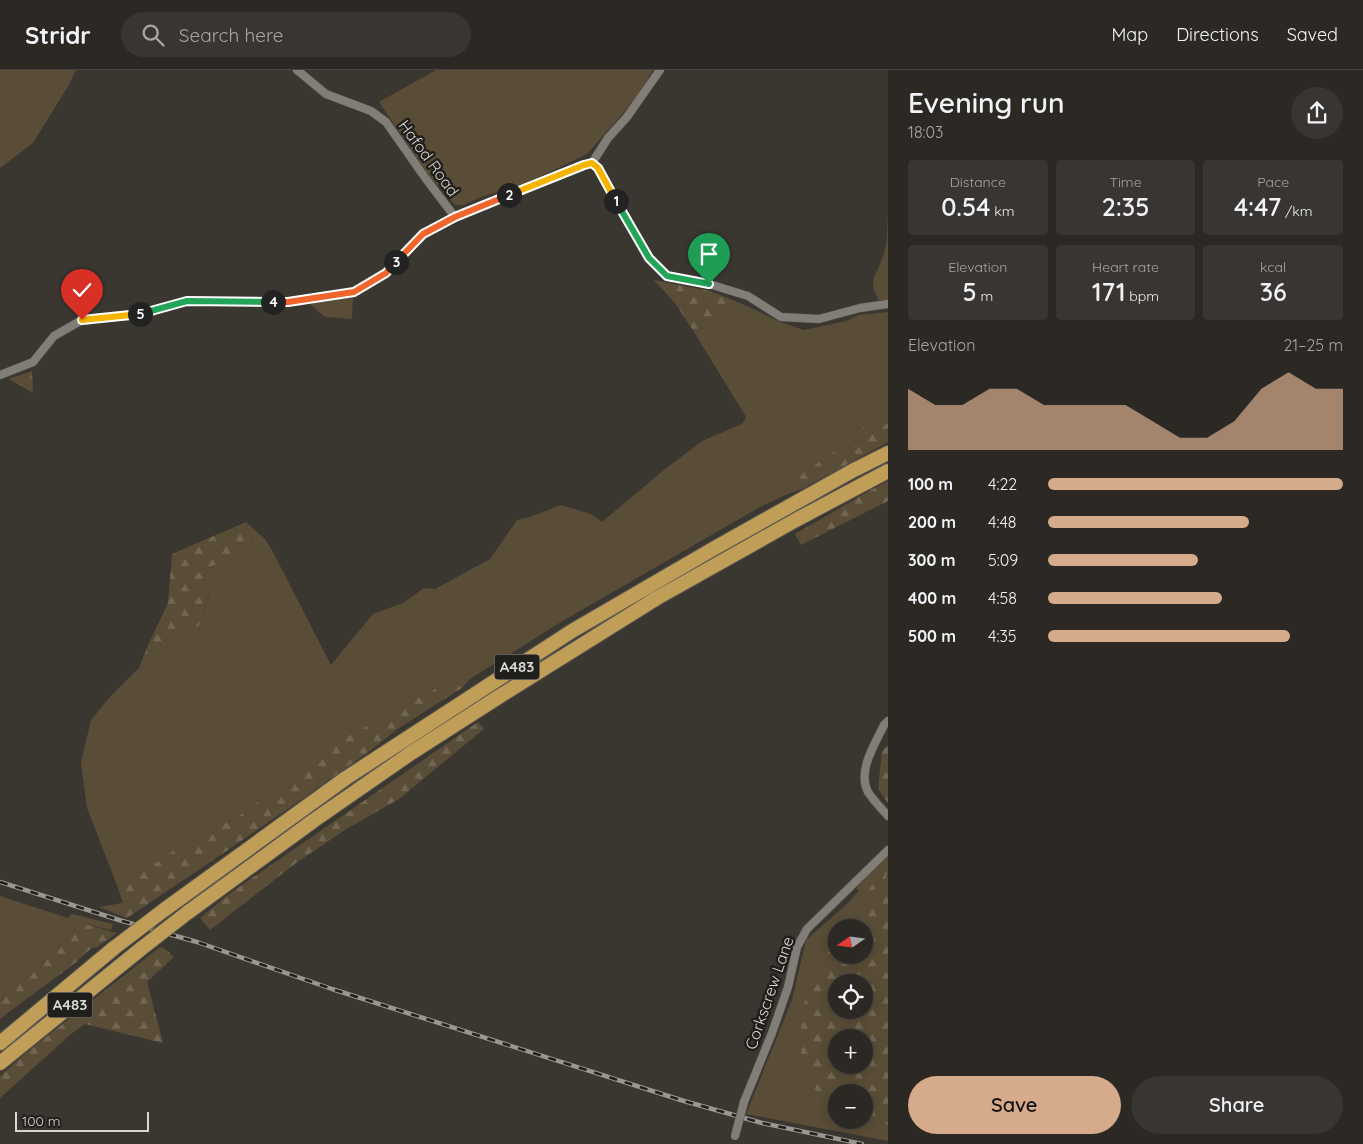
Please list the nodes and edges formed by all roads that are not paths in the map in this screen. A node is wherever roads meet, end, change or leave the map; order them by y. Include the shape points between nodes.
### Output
1 (297, 70) edge
2 (660, 70) edge
3 (592, 163) junction
4 (455, 217) junction
5 (888, 304) edge
6 (0, 375) edge
7 (888, 453) edge
8 (888, 471) edge
9 (888, 721) edge
10 (888, 816) edge
11 (888, 850) edge
12 (65, 988) junction
13 (0, 1033) edge
14 (0, 1043) edge
15 (0, 1063) edge
16 (732, 1144) edge

1 - 4 street, Hafod Road via 326,94 371,112 386,122
2 - 3 street
3 - 4 street, Hafod Road
3 - 5 street via 598,168 649,258 667,276 748,296 781,317 819,319
4 - 6 street via 423,234 386,273 354,292 288,302 187,301 134,315 82,320 54,336 33,362
7 - 12 highway, A483, bridge via 572,631 346,778 164,910
8 - 15 highway, A483, bridge via 657,598 411,754 313,820 187,913
9 - 10 street via 868,761 864,778 868,791
11 - 16 street, Corkscrew Lane, bridge via 807,929 797,947 788,987 744,1102
12 - 13 highway
12 - 14 highway, A483

